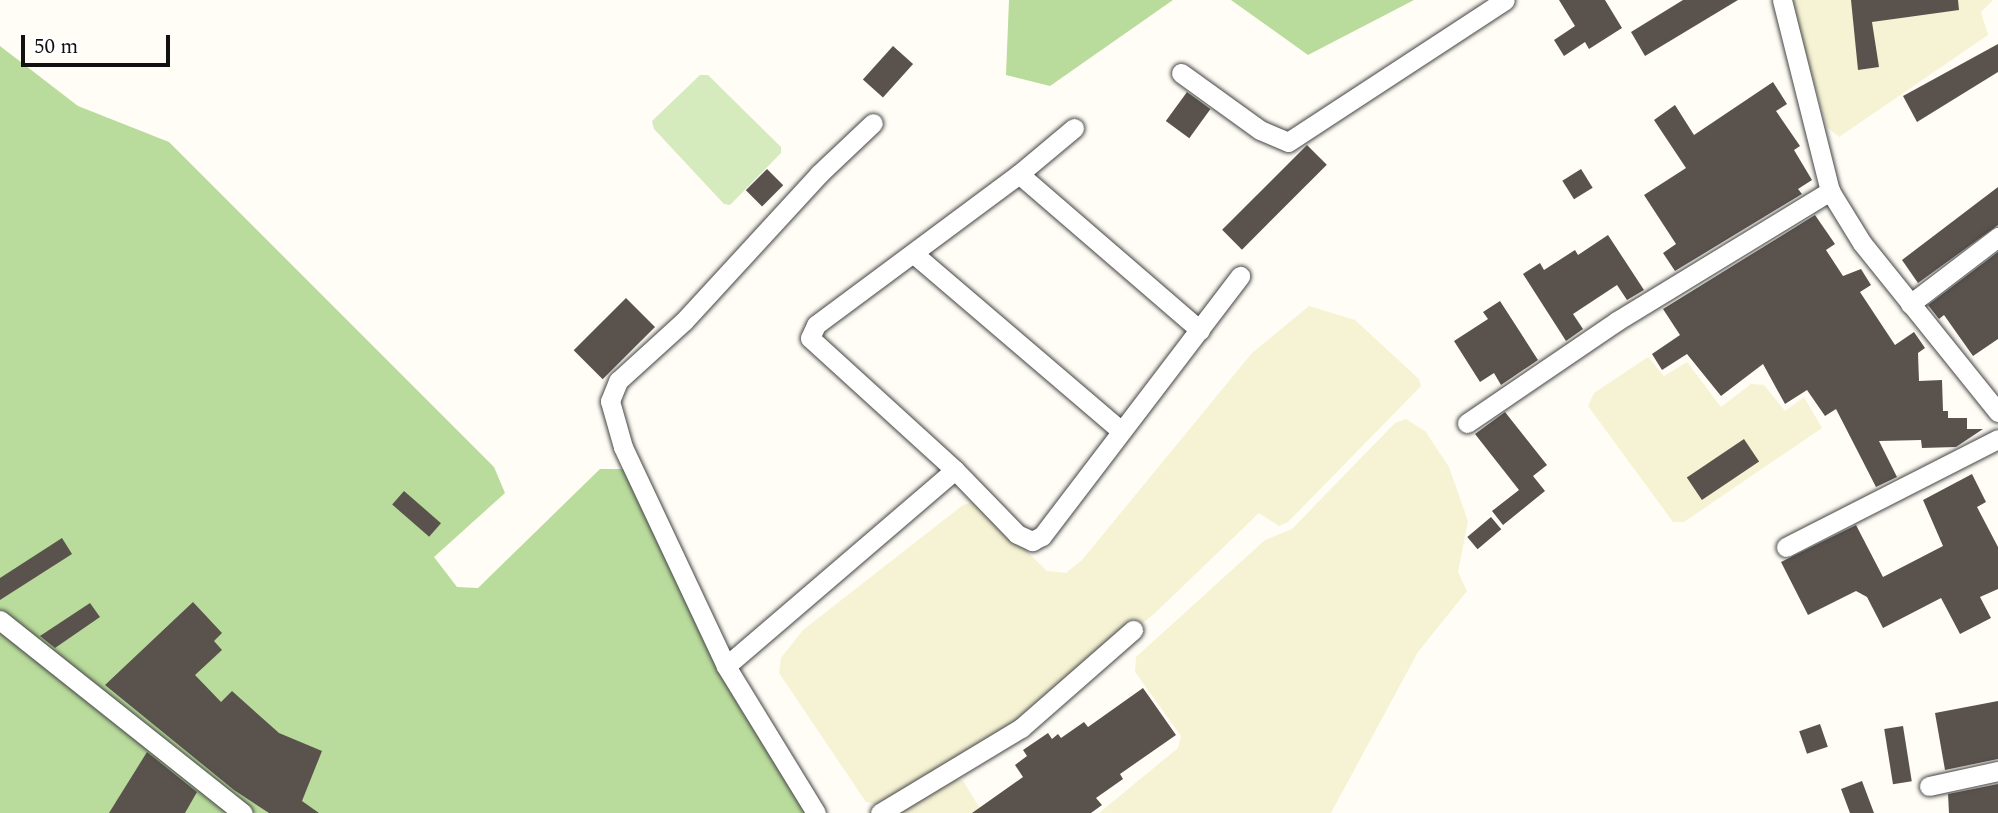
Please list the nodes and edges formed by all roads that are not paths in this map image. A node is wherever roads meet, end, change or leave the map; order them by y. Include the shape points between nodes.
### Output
1 (1505, 0) edge
2 (1782, 0) edge
3 (1181, 73) dead end
4 (873, 123) dead end
5 (1074, 128) dead end
6 (1019, 174) junction
7 (1830, 191) junction
8 (1998, 237) edge
9 (914, 254) junction
10 (1240, 276) dead end
11 (1910, 304) junction
12 (1200, 330) junction
13 (1991, 392) edge
14 (1998, 412) edge
15 (1467, 423) dead end
16 (1120, 430) junction
17 (1998, 439) edge
18 (955, 470) junction
19 (1786, 547) dead end
20 (0, 621) edge
21 (1133, 630) dead end
22 (726, 666) junction
23 (1998, 771) edge
24 (1929, 786) dead end
25 (243, 813) edge
26 (816, 813) edge
27 (880, 813) edge

1 - 3 street via 1289,142 1260,130
2 - 7 street
4 - 22 street via 819,174 684,321 618,382 610,401 623,447
5 - 6 street
6 - 9 street
6 - 12 street
7 - 11 street via 1861,243
7 - 15 street via 1617,321
8 - 11 street
9 - 16 street
9 - 18 street via 816,325 810,338
10 - 12 street
11 - 13 street
12 - 16 street
13 - 14 street
16 - 18 street via 1053,523 1032,541 1017,534
17 - 19 street
18 - 22 street
20 - 25 street
21 - 27 street via 1021,728
22 - 26 street
23 - 24 street

